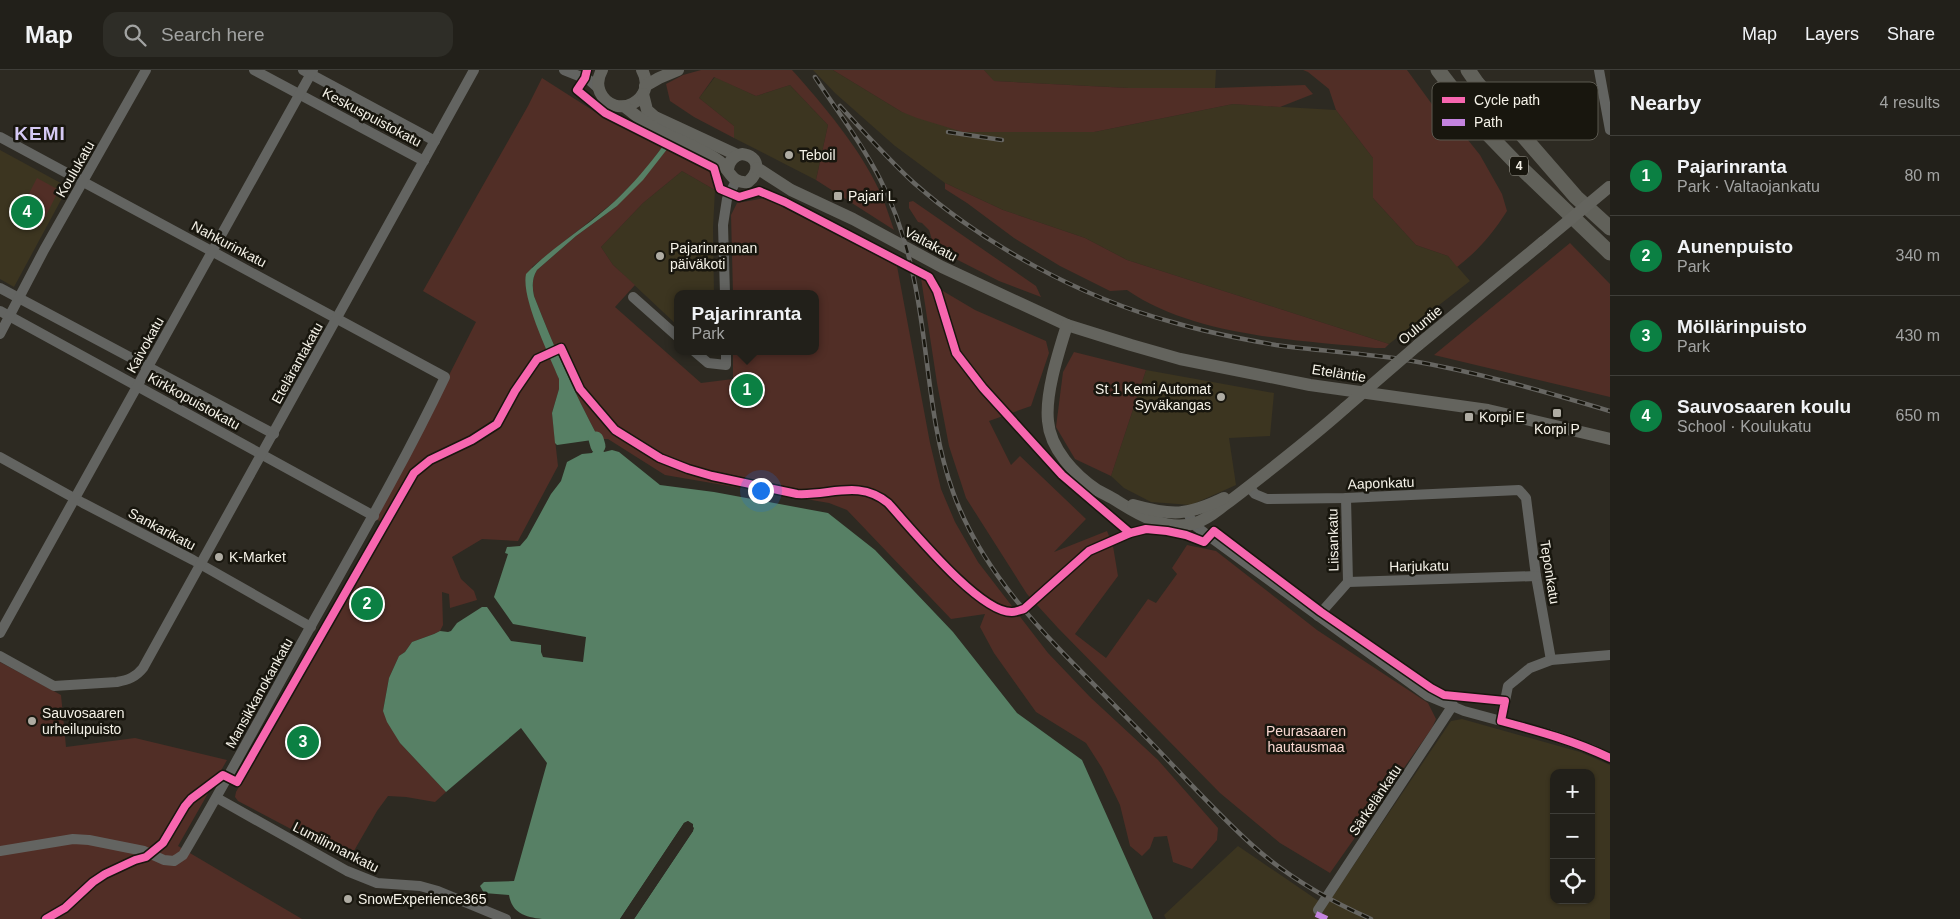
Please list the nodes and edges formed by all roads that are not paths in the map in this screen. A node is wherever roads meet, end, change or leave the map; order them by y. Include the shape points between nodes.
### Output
1 (146, 70) edge
2 (254, 70) edge
3 (474, 70) edge
4 (564, 70) edge
5 (602, 70) edge
6 (642, 70) edge
7 (678, 70) edge
8 (1438, 70) edge
9 (1468, 70) edge
10 (1599, 70) edge
11 (309, 71) edge
12 (1447, 82) edge
13 (1476, 82) edge
14 (598, 88) junction
15 (644, 90) junction
16 (300, 94) junction
17 (625, 106) junction
18 (1610, 130) edge
19 (0, 137) edge
20 (1494, 140) edge
21 (1526, 140) edge
22 (435, 141) junction
23 (737, 155) junction
24 (424, 161) junction
25 (757, 168) junction
26 (728, 169) junction
27 (83, 182) junction
28 (742, 182) junction
29 (782, 185) junction
30 (1609, 186) edge
31 (1610, 228) edge
32 (212, 251) junction
33 (1610, 253) edge
34 (0, 288) edge
35 (725, 290) edge
36 (633, 297) dead end
37 (19, 298) junction
38 (0, 312) edge
39 (10, 317) junction
40 (338, 318) junction
41 (1067, 325) junction
42 (674, 333) edge
43 (0, 334) edge
44 (699, 355) edge
45 (726, 355) edge
46 (148, 367) junction
47 (445, 377) joint
48 (137, 386) junction
49 (274, 434) junction
50 (1610, 439) edge
51 (262, 455) junction
52 (0, 456) edge
53 (1249, 487) junction
54 (1519, 490) joint
55 (75, 498) junction
56 (1346, 498) junction
57 (374, 516) junction
58 (1191, 518) junction
59 (200, 565) junction
60 (1536, 576) junction
61 (1348, 582) junction
62 (1318, 616) junction
63 (311, 627) junction
64 (0, 633) edge
65 (1610, 655) edge
66 (0, 656) edge
67 (1551, 660) junction
68 (1453, 705) junction
69 (1501, 721) junction
70 (1610, 758) edge
71 (217, 798) junction
72 (0, 851) edge
73 (1318, 910) dead end
74 (506, 919) edge

1 - 27 street, Koulukatu
2 - 16 street, Keskuspuistokatu
3 - 22 street, Etelärantakatu
4 - 14 street via 589,80
5 - 14 main road
6 - 15 main road via 646,79
7 - 15 main road via 659,78
8 - 12 highway, 4
9 - 13 highway, 4
10 - 18 street
11 - 16 street, Kaivokatu
11 - 22 street, Keskuspuistokatu
14 - 17 main road via 611,104
15 - 17 main road via 638,100
15 - 23 main road via 647,110 655,118
16 - 24 street, Keskuspuistokatu
16 - 32 street, Kaivokatu
17 - 26 main road via 658,130 693,146
19 - 27 street, Nahkurinkatu
20 - 33 highway, 4
21 - 31 highway, 4 via 1576,197
22 - 24 street, Etelärantakatu
23 - 25 main road via 751,157
23 - 26 main road
24 - 40 street, Etelärantakatu
25 - 28 main road via 754,176
25 - 29 main road, Valtakatu
26 - 28 main road via 730,176
27 - 32 street, Nahkurinkatu
27 - 37 street, Koulukatu
28 - 29 main road, Valtakatu
28 - 35 street via 727,199 722,225
29 - 41 main road, Valtakatu via 942,267
30 - 53 main road, Ouluntie, bridge
32 - 40 street, Nahkurinkatu
32 - 46 street, Kaivokatu
34 - 37 street, Kirkkopuistokatu
36 - 42 street
37 - 39 street, Koulukatu
37 - 46 street, Kirkkopuistokatu
38 - 39 street, Kirkkopuistokatu
39 - 43 street, Koulukatu
39 - 48 street, Kirkkopuistokatu
40 - 47 street, Nahkurinkatu
40 - 49 street, Etelärantakatu
41 - 50 main road, Eteläntie via 1180,359 1310,385 1488,410
41 - 58 main road, Ouluntie via 1048,408 1048,421 1057,449 1079,476 1134,513 1171,525
44 - 45 street via 708,363 726,365
46 - 48 street, Kaivokatu
46 - 49 street, Kirkkopuistokatu
47 - 57 street, Mansikkanokankatu
48 - 51 street, Kirkkopuistokatu
48 - 55 street, Kaivokatu
49 - 51 street, Etelärantakatu
51 - 57 street, Kirkkopuistokatu
51 - 59 street, Etelärantakatu
52 - 55 street, Sankarikatu
53 - 56 street, Aaponkatu via 1267,500
53 - 58 main road, Ouluntie via 1211,516
54 - 56 street, Aaponkatu
54 - 60 street, Teponkatu via 1526,498
55 - 59 street, Sankarikatu
55 - 64 street, Kaivokatu
56 - 61 street, Liisankatu
57 - 63 street, Mansikkanokankatu
58 - 62 street
59 - 63 street, Sankarikatu
59 - 66 street, Etelärantakatu via 143,668 127,680 54,686
60 - 61 street, Harjukatu
60 - 67 street, Teponkatu
61 - 62 street
62 - 68 street via 1428,696
63 - 71 street, Mansikkanokankatu
65 - 67 street
67 - 69 street via 1530,668 1508,686
68 - 69 street
68 - 73 street, Särkelänkatu
69 - 70 street via 1549,734
71 - 72 street, Mansikkanokankatu via 183,855 174,860 164,860 126,846 73,839
71 - 74 street, Lumilinnankatu via 368,880 438,891

